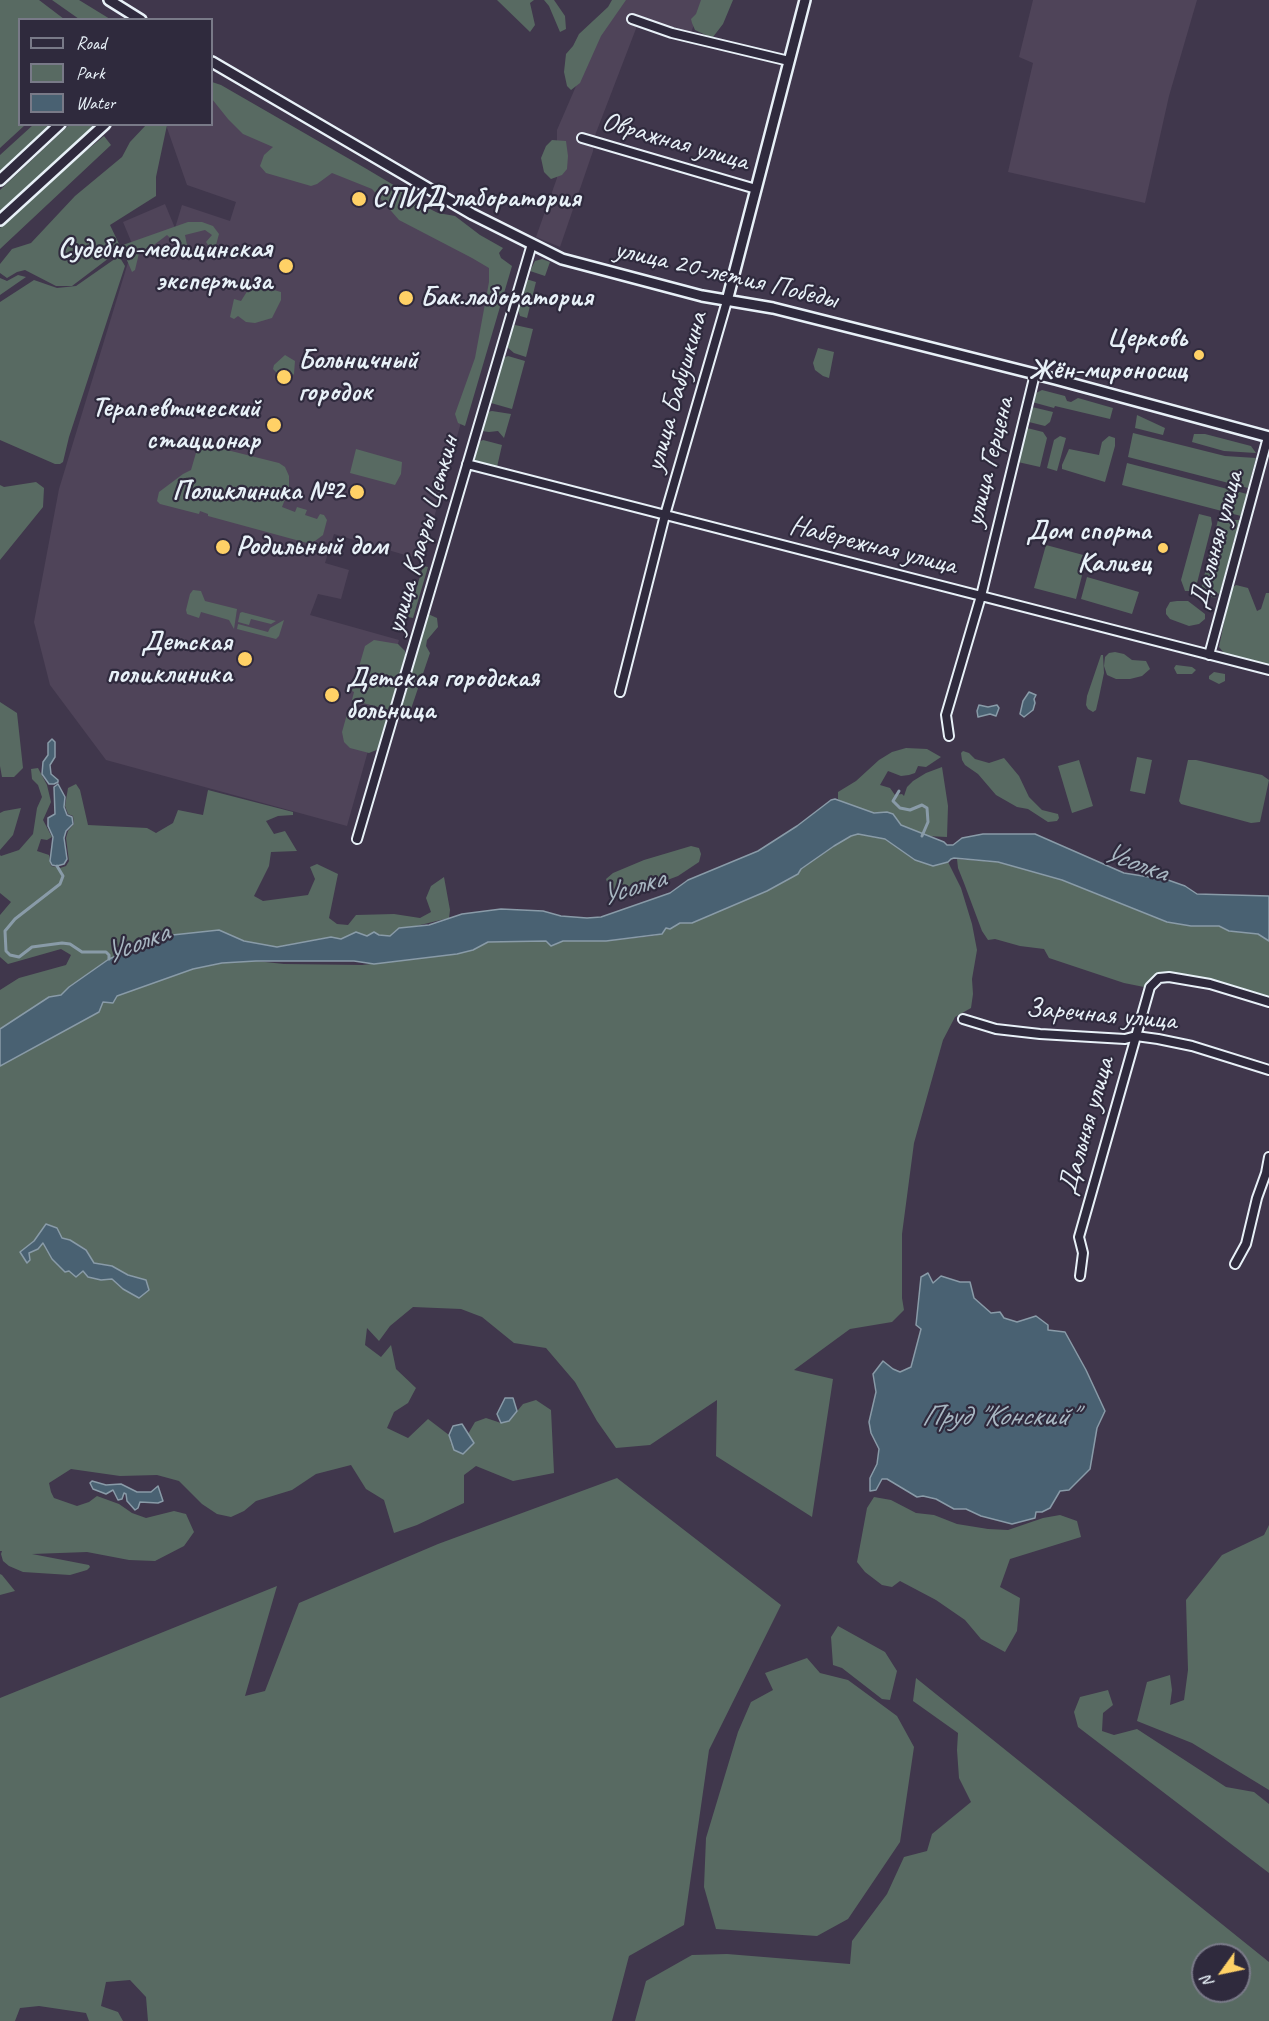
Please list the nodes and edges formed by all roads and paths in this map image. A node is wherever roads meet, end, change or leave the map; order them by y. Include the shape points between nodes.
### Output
1 (109, 0) edge
2 (805, 0) edge
3 (138, 18) edge
4 (632, 19) dead end
5 (789, 61) junction
6 (213, 63) edge
7 (58, 126) edge
8 (103, 126) edge
9 (582, 138) dead end
10 (0, 180) edge
11 (756, 189) junction
12 (0, 220) edge
13 (532, 244) junction
14 (727, 301) junction
15 (1035, 374) junction
16 (1268, 437) edge
17 (467, 464) junction
18 (665, 515) junction
19 (981, 596) junction
20 (1209, 655) junction
21 (1269, 670) edge
22 (620, 692) dead end
23 (949, 736) dead end
24 (357, 839) dead end
25 (1269, 1002) edge
26 (963, 1019) dead end
27 (1136, 1036) junction
28 (1269, 1071) edge
29 (1269, 1156) edge
30 (1235, 1264) dead end
31 (1080, 1276) dead end

1 - 3 street
2 - 5 street, улица Бабушкина
4 - 5 street via 672,33
5 - 11 street, улица Бабушкина
6 - 13 street, улица 20-летия Победы via 472,214
7 - 10 street
8 - 12 street
9 - 11 street, Овражная улица
11 - 14 street, улица Бабушкина
13 - 14 street, улица 20-летия Победы via 562,259
13 - 17 street, улица Клары Цеткин
14 - 15 street, улица 20-летия Победы via 773,308
14 - 18 street, улица Бабушкина
15 - 16 street, улица 20-летия Победы
15 - 19 street, улица Герцена
16 - 20 street, Дальняя улица
17 - 18 street, Набережная улица
17 - 24 street, улица Клары Цеткин
18 - 19 street, Набережная улица
18 - 22 street, улица Бабушкина
19 - 20 street, Набережная улица
19 - 23 street, улица Герцена via 946,715
20 - 21 street, Набережная улица
25 - 27 street, Дальняя улица via 1210,984 1159,978 1150,987
26 - 27 street, Заречная улица via 996,1029 1040,1034 1125,1039
27 - 28 street, Заречная улица via 1192,1046
27 - 31 street, Дальняя улица via 1079,1237 1083,1253
29 - 30 street via 1246,1244

